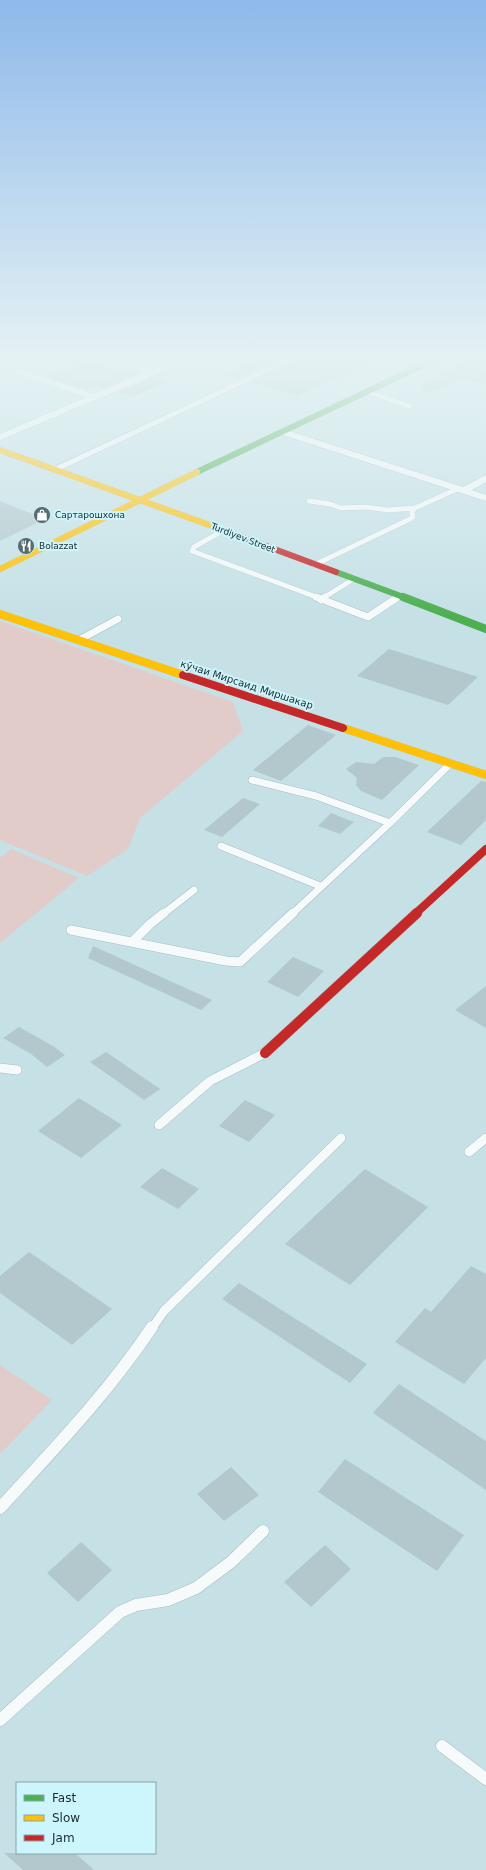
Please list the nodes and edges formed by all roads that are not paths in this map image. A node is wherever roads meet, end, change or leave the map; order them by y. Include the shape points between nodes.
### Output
1 (108, 444) edge
2 (257, 444) edge
3 (321, 444) edge
4 (0, 450) edge
5 (55, 469) junction
6 (486, 478) edge
7 (461, 490) junction
8 (486, 498) edge
9 (139, 499) junction
10 (310, 501) dead end
11 (415, 508) junction
12 (224, 530) junction
13 (314, 565) junction
14 (0, 569) edge
15 (352, 580) junction
16 (399, 597) junction
17 (321, 600) junction
18 (0, 614) edge
19 (118, 619) dead end
20 (486, 629) edge
21 (79, 640) junction
22 (451, 763) junction
23 (486, 775) edge
24 (252, 780) dead end
25 (390, 823) junction
26 (222, 846) dead end
27 (486, 849) edge
28 (320, 886) junction
29 (194, 890) dead end
30 (71, 930) dead end
31 (132, 942) junction
32 (265, 1053) joint
33 (0, 1068) edge
34 (17, 1070) dead end
35 (159, 1125) dead end
36 (341, 1138) dead end
37 (486, 1138) edge
38 (469, 1152) dead end
39 (0, 1508) edge
40 (263, 1531) dead end
41 (0, 1720) edge
42 (442, 1746) dead end
43 (486, 1780) edge

1 - 5 street
2 - 9 street
3 - 7 street
4 - 5 street, Turdiyev Street
5 - 9 street, Turdiyev Street
6 - 7 street
7 - 8 street
7 - 11 lane
9 - 12 street, Turdiyev Street
9 - 14 street
10 - 11 lane via 341,508
11 - 13 lane via 410,519
12 - 13 street, Turdiyev Street
12 - 17 lane via 194,547 192,551
13 - 15 street, Turdiyev Street
15 - 16 street, Turdiyev Street
15 - 17 lane
16 - 17 lane via 368,617
16 - 20 street, Turdiyev Street
18 - 21 street, кӯчаи Мирсаид Миршакар
19 - 21 lane
21 - 22 street, кӯчаи Мирсаид Миршакар
22 - 23 street, кӯчаи Мирсаид Миршакар
22 - 25 lane
24 - 25 lane via 316,796
25 - 28 lane
26 - 28 lane
27 - 32 street
28 - 31 lane via 240,962
29 - 31 lane via 150,924
30 - 31 lane
32 - 35 lane via 207,1083
33 - 34 lane
36 - 39 lane via 164,1311 129,1361
37 - 38 lane
40 - 41 lane via 226,1566 196,1588 168,1600 136,1605 120,1612
42 - 43 lane

